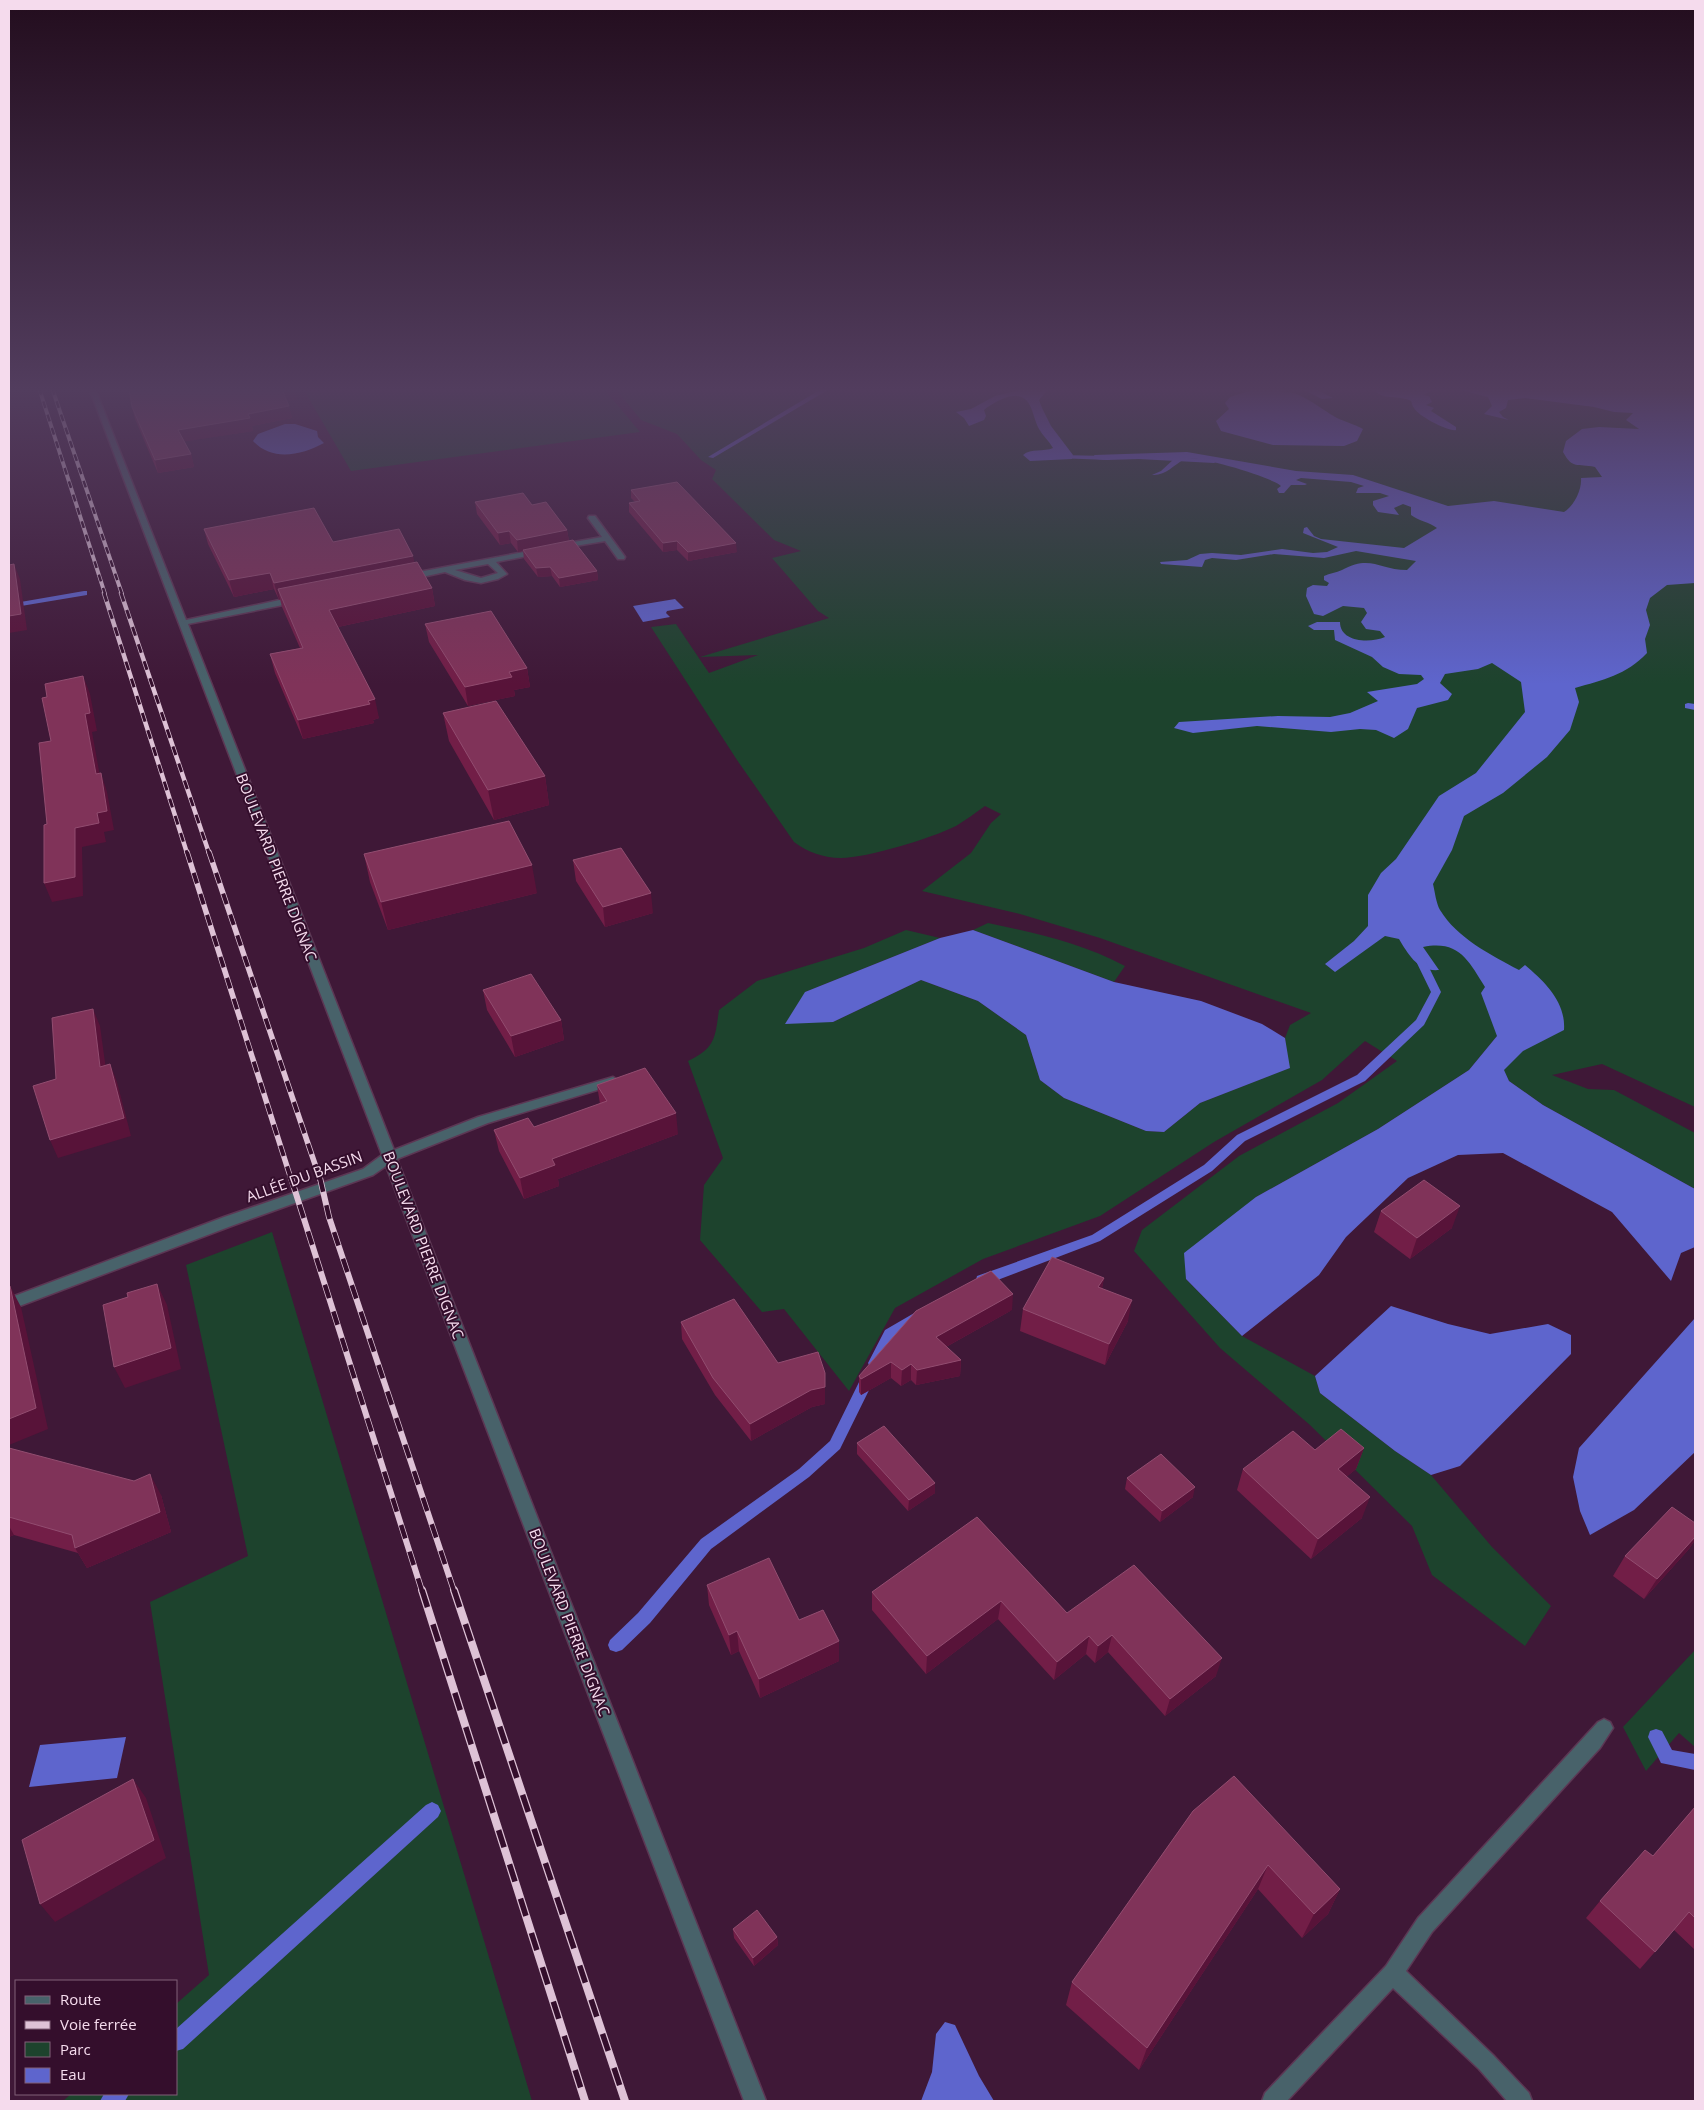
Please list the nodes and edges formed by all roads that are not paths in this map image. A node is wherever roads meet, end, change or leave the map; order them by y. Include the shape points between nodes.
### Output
1 (130, 486) edge
2 (592, 518) dead end
3 (607, 538) junction
4 (621, 557) dead end
5 (490, 561) junction
6 (446, 569) junction
7 (399, 579) edge
8 (303, 598) edge
9 (182, 623) junction
10 (621, 1078) edge
11 (390, 1157) junction
12 (9, 1304) edge
13 (1604, 1728) dead end
14 (1393, 1973) junction
15 (755, 2101) edge
16 (1273, 2101) edge
17 (1521, 2101) edge

1 - 9 street, BOULEVARD PIERRE DIGNAC
2 - 3 street
3 - 4 street
3 - 5 street
5 - 6 street
5 - 6 street via 502,574 491,581 469,578
6 - 7 street
8 - 9 street
9 - 11 street, BOULEVARD PIERRE DIGNAC
10 - 11 street, ALLÉE DU BASSIN via 483,1120
11 - 12 street, ALLÉE DU BASSIN via 368,1172
11 - 15 street, BOULEVARD PIERRE DIGNAC
13 - 14 street via 1425,1925
14 - 16 street
14 - 17 street via 1486,2062

